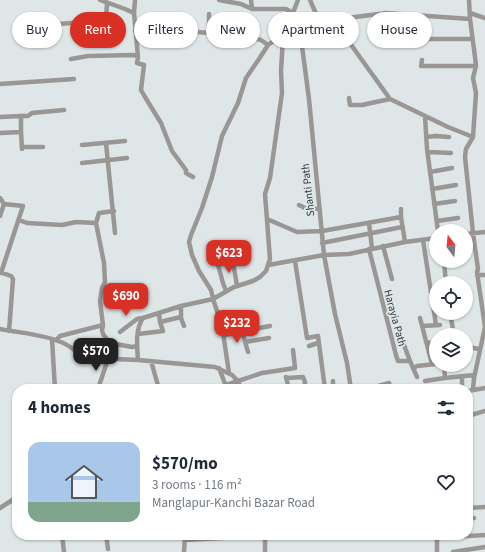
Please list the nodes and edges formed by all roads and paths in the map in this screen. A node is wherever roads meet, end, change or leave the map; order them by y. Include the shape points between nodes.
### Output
1 (100, 0) edge
2 (135, 0) edge
3 (219, 0) edge
4 (251, 0) edge
5 (298, 0) edge
6 (310, 0) edge
7 (470, 0) edge
8 (107, 3) junction
9 (252, 9) junction
10 (134, 12) edge
11 (293, 12) joint
12 (315, 12) edge
13 (134, 13) edge
14 (359, 16) edge
15 (470, 16) junction
16 (485, 18) edge
17 (62, 24) edge
18 (432, 39) edge
19 (472, 39) junction
20 (260, 40) edge
21 (268, 44) joint
22 (137, 48) edge
23 (282, 48) edge
24 (303, 48) edge
25 (353, 48) edge
26 (138, 57) junction
27 (71, 59) dead end
28 (422, 60) dead end
29 (475, 66) junction
30 (74, 79) dead end
31 (0, 84) edge
32 (349, 98) dead end
33 (390, 99) junction
34 (64, 110) dead end
35 (21, 116) junction
36 (425, 116) junction
37 (0, 117) edge
38 (21, 132) junction
39 (0, 133) edge
40 (426, 137) junction
41 (449, 137) dead end
42 (473, 137) junction
43 (125, 141) dead end
44 (106, 143) junction
45 (82, 145) dead end
46 (43, 147) dead end
47 (428, 152) junction
48 (451, 153) dead end
49 (127, 158) dead end
50 (108, 161) junction
51 (82, 163) dead end
52 (452, 168) dead end
53 (430, 172) junction
54 (193, 177) dead end
55 (456, 185) dead end
56 (432, 189) junction
57 (0, 198) edge
58 (455, 201) dead end
59 (4, 204) junction
60 (434, 204) junction
61 (299, 205) dead end
62 (320, 209) junction
63 (401, 209) dead end
64 (114, 211) junction
65 (0, 216) edge
66 (401, 217) junction
67 (458, 218) dead end
68 (267, 219) junction
69 (19, 220) junction
70 (436, 221) junction
71 (96, 222) junction
72 (368, 223) junction
73 (437, 224) edge
74 (472, 224) edge
75 (402, 227) junction
76 (322, 231) junction
77 (485, 232) edge
78 (473, 233) joint
79 (115, 234) dead end
80 (370, 234) junction
81 (429, 239) edge
82 (423, 240) junction
83 (405, 242) junction
84 (322, 243) junction
85 (383, 246) junction
86 (370, 249) junction
87 (232, 255) dead end
88 (324, 255) junction
89 (217, 261) dead end
90 (295, 261) junction
91 (268, 265) junction
92 (1, 273) edge
93 (477, 275) junction
94 (485, 275) edge
95 (392, 279) dead end
96 (237, 286) junction
97 (226, 291) junction
98 (213, 298) junction
99 (181, 306) junction
100 (159, 312) junction
101 (181, 317) junction
102 (143, 318) junction
103 (420, 318) dead end
104 (160, 322) junction
105 (103, 325) junction
106 (184, 326) dead end
107 (270, 326) dead end
108 (422, 326) junction
109 (0, 329) edge
110 (9, 331) junction
111 (242, 331) junction
112 (120, 332) dead end
113 (138, 334) junction
114 (224, 335) junction
115 (269, 338) dead end
116 (54, 339) junction
117 (245, 342) junction
118 (426, 342) junction
119 (318, 343) junction
120 (429, 343) edge
121 (116, 344) dead end
122 (404, 345) dead end
123 (137, 346) junction
124 (309, 346) dead end
125 (473, 348) edge
126 (480, 349) junction
127 (293, 350) dead end
128 (429, 350) edge
129 (248, 352) dead end
130 (106, 359) junction
131 (138, 360) junction
132 (151, 361) junction
133 (410, 361) junction
134 (429, 365) edge
135 (219, 368) junction
136 (414, 368) junction
137 (284, 371) junction
138 (445, 372) edge
139 (229, 373) junction
140 (474, 375) junction
141 (462, 376) junction
142 (417, 377) dead end
143 (286, 378) junction
144 (445, 378) junction
145 (238, 381) junction
146 (426, 381) dead end
147 (54, 384) edge
148 (99, 384) edge
149 (158, 384) edge
150 (225, 384) edge
151 (232, 384) edge
152 (239, 384) edge
153 (288, 384) edge
154 (305, 384) edge
155 (324, 384) edge
156 (350, 384) edge
157 (462, 384) edge
158 (472, 384) edge
159 (485, 388) edge
160 (473, 390) edge
161 (485, 411) edge
162 (473, 415) edge
163 (12, 500) edge
164 (485, 507) edge
165 (0, 508) edge
166 (473, 508) edge
167 (473, 535) edge
168 (485, 535) edge
169 (63, 540) edge
170 (107, 540) edge
171 (185, 540) edge
172 (265, 540) edge
173 (437, 540) edge
174 (485, 547) edge
175 (108, 549) dead end
176 (475, 550) edge
177 (64, 552) edge
178 (184, 552) edge
179 (265, 552) edge
180 (437, 552) edge
181 (453, 552) edge
182 (457, 552) edge

1 - 8 street
2 - 10 street
3 - 9 street
4 - 9 street
5 - 11 street
6 - 12 street
7 - 15 street
8 - 13 street
8 - 17 street via 106,20
9 - 11 street via 286,8
14 - 15 street via 386,13
15 - 16 street
15 - 19 street
18 - 19 street
19 - 29 street
20 - 21 street
21 - 98 street via 246,78 222,136 212,177 189,242 196,265
22 - 26 street
23 - 68 street via 282,93 270,178 265,194
24 - 62 street, Shanti Path
25 - 33 street
26 - 27 street via 88,56
26 - 54 street via 137,62 144,65 141,90 161,123 172,151 186,173
28 - 29 street via 420,66
29 - 42 street
30 - 31 street
32 - 33 street via 350,105
33 - 36 street
34 - 35 street
35 - 37 street
35 - 38 street
36 - 40 street
36 - 42 street
38 - 39 street
38 - 46 street via 22,148
40 - 41 street
40 - 47 street
42 - 74 street via 466,149 465,157
43 - 44 street
44 - 45 street
44 - 50 street
47 - 48 street
47 - 53 street
49 - 50 street
50 - 51 street
50 - 64 street
52 - 53 street
53 - 56 street
55 - 56 street
56 - 60 street
57 - 59 street
58 - 60 street
59 - 65 street
59 - 69 street via 23,206
60 - 70 street
61 - 62 street
62 - 76 street, Shanti Path
63 - 66 street
64 - 71 street via 99,213
64 - 79 street
66 - 72 street
66 - 75 street
67 - 70 street
68 - 76 street via 298,232
68 - 91 street via 270,259
69 - 71 street via 27,223 62,225
69 - 92 street
70 - 73 street
71 - 105 street via 104,263 105,282 100,301
72 - 76 street
72 - 80 street
75 - 80 street
75 - 83 street
76 - 84 street, Shanti Path
77 - 78 street
78 - 93 street
80 - 84 street
80 - 86 street
81 - 82 street
82 - 83 street
82 - 108 street via 438,325
83 - 85 street
84 - 88 street, Shanti Path
85 - 86 street
85 - 95 street
86 - 88 street via 349,254
86 - 133 street, Harayia Path via 398,361
87 - 96 street
88 - 90 street
88 - 156 street, Shanti Path
89 - 97 street
90 - 91 street
90 - 119 street via 307,338 318,336
91 - 96 street via 260,277
92 - 110 street via 13,279
93 - 94 street
93 - 126 street via 485,327
96 - 97 street
97 - 98 street
98 - 99 street
98 - 114 street
99 - 100 street
99 - 101 street
100 - 102 street
100 - 104 street
101 - 104 street
101 - 106 street
102 - 112 street
102 - 113 street
103 - 108 street
104 - 113 street via 163,331
105 - 116 street
105 - 130 street via 103,334 109,342
107 - 111 street
108 - 118 street
109 - 110 street
110 - 116 street
111 - 114 street
111 - 117 street
113 - 123 street
114 - 139 street
115 - 117 street
116 - 130 street via 85,357
116 - 147 street
117 - 129 street
118 - 120 street
118 - 128 street
119 - 124 street
119 - 155 street
121 - 123 street
122 - 133 street
123 - 131 street
125 - 126 street
126 - 140 street
127 - 137 street via 295,368
130 - 131 street
130 - 148 street
131 - 132 street
132 - 135 street
132 - 149 street
133 - 136 street, Harayia Path
134 - 136 street
135 - 139 street
135 - 150 street
136 - 142 street, Harayia Path
137 - 143 street
137 - 145 street via 258,374
138 - 144 street
139 - 145 street
140 - 141 street
140 - 158 street
141 - 144 street
141 - 157 street
143 - 153 street
143 - 154 street via 303,377
144 - 146 street
145 - 151 street
145 - 152 street
159 - 160 street
161 - 162 street
163 - 165 street
164 - 166 street
167 - 168 street
169 - 177 street
170 - 175 street
171 - 178 street
172 - 179 street
173 - 180 street
174 - 176 street
176 - 182 street
181 - 182 street

